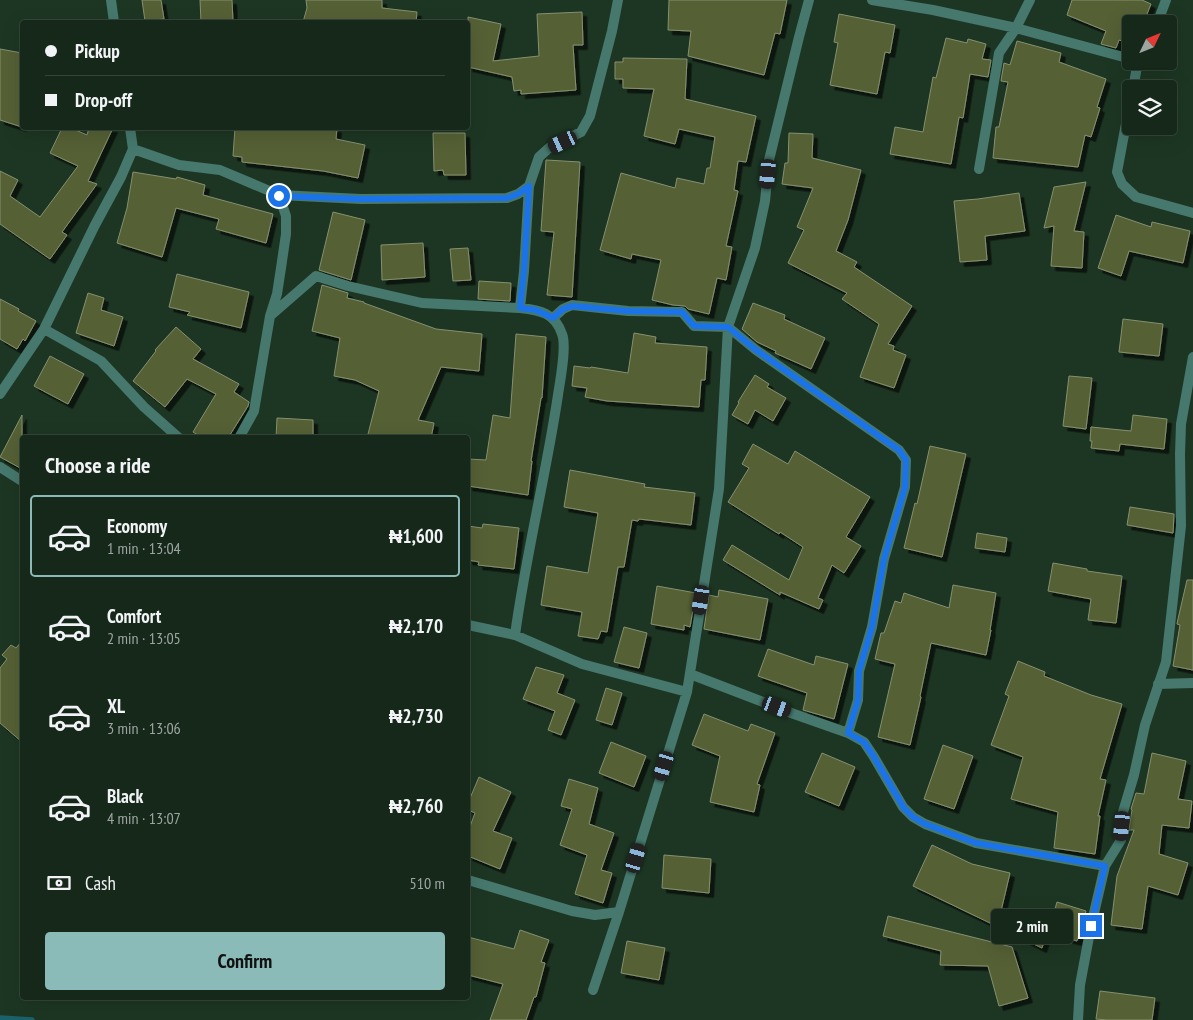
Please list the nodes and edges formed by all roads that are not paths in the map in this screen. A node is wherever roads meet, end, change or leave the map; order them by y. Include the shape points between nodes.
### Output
1 (111, 0) edge
2 (618, 0) edge
3 (809, 0) edge
4 (872, 0) edge
5 (1030, 0) edge
6 (1166, 0) edge
7 (1160, 15) edge
8 (114, 20) edge
9 (1016, 28) junction
10 (1122, 57) edge
11 (130, 130) edge
12 (1124, 135) edge
13 (133, 148) junction
14 (979, 169) dead end
15 (529, 186) junction
16 (279, 196) junction
17 (1193, 213) edge
18 (520, 308) junction
19 (270, 316) junction
20 (553, 318) junction
21 (728, 327) junction
22 (44, 328) junction
23 (1193, 357) edge
24 (0, 394) edge
25 (176, 435) edge
26 (242, 435) edge
27 (0, 467) edge
28 (20, 480) edge
29 (470, 625) edge
30 (515, 635) junction
31 (690, 674) junction
32 (1193, 683) edge
33 (1158, 684) junction
34 (687, 692) junction
35 (848, 733) junction
36 (1105, 866) junction
37 (470, 881) edge
38 (619, 912) junction
39 (593, 990) dead end
40 (1078, 1020) edge

1 - 8 street
2 - 15 street via 590,116 581,132 549,148 540,157
3 - 21 street via 769,160 755,248
4 - 9 street
5 - 9 street
6 - 7 street
9 - 10 street
9 - 14 street via 999,54
11 - 13 street
12 - 17 street via 1117,172 1122,184 1136,196
13 - 16 street via 179,164 220,170
13 - 22 street
15 - 16 street via 507,198
15 - 18 street
16 - 19 street via 286,216 286,234 277,294
18 - 19 street via 422,303 316,276
18 - 20 street via 536,310
19 - 26 street via 254,411
20 - 21 street via 572,306 682,312 694,326
20 - 30 street via 563,335 563,357
21 - 31 street via 719,489
21 - 35 street via 899,450 906,460 905,487 884,559 872,627 859,671 858,700
22 - 24 street
22 - 25 street via 101,361
23 - 33 street via 1181,424 1180,536 1166,662
27 - 28 street
29 - 30 street
30 - 34 street via 582,664
31 - 34 street
31 - 35 street
32 - 33 street
33 - 36 street via 1123,812 1121,840
34 - 38 street
35 - 36 street via 864,742 904,808 925,824 976,843
36 - 40 street via 1080,985
37 - 38 street via 587,914
38 - 39 street

